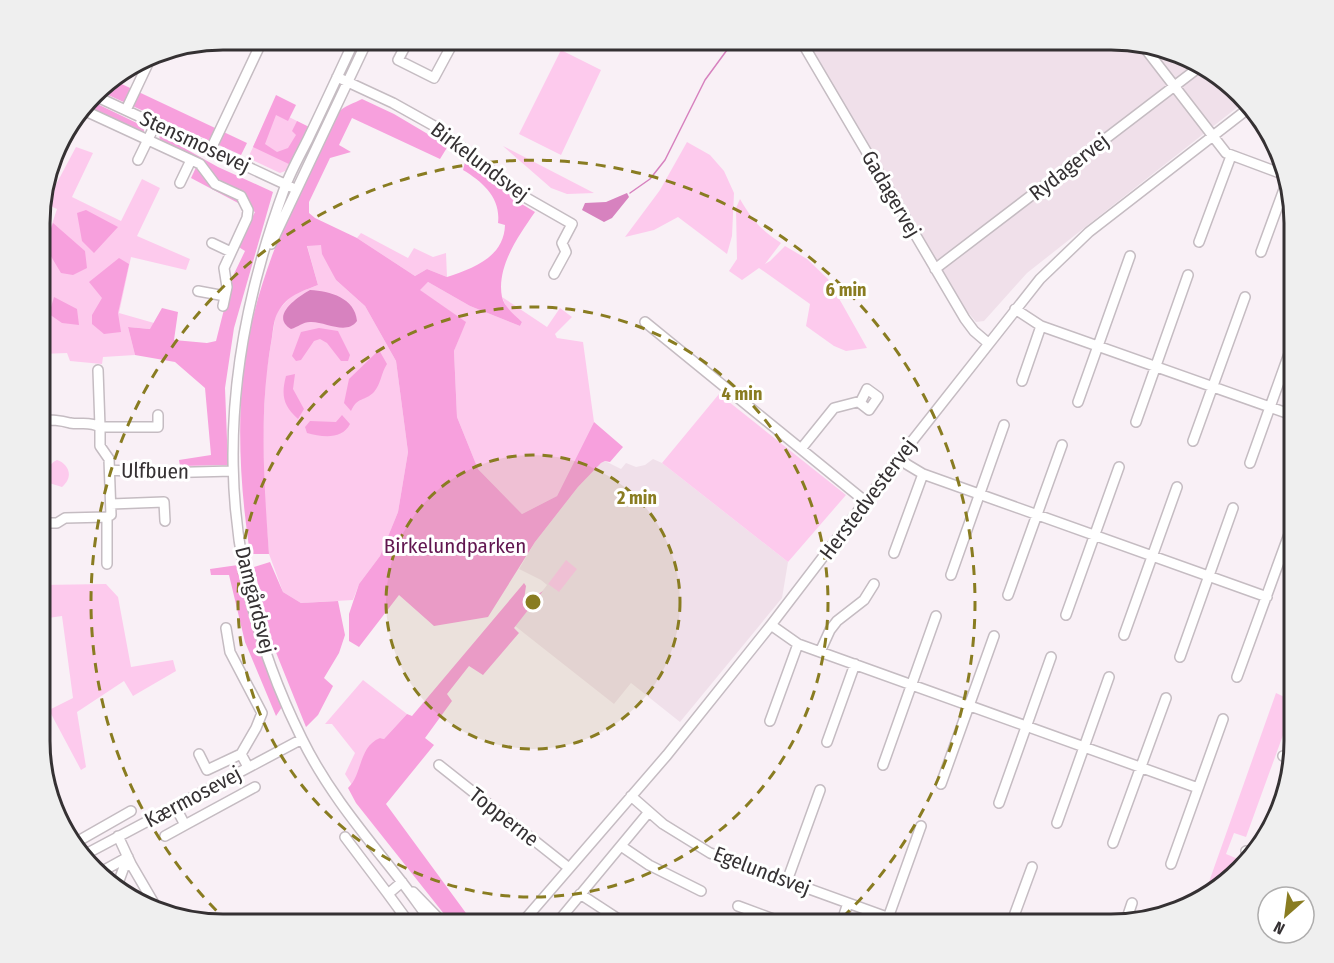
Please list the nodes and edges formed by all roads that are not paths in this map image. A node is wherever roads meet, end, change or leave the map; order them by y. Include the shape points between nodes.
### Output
1 (258, 49) edge
2 (350, 49) edge
3 (363, 49) edge
4 (404, 49) edge
5 (449, 49) edge
6 (806, 50) edge
7 (1149, 54) edge
8 (146, 68) edge
9 (1194, 71) edge
10 (337, 77) junction
11 (348, 81) junction
12 (1174, 86) junction
13 (101, 99) edge
14 (126, 110) junction
15 (1245, 111) edge
16 (89, 112) edge
17 (156, 123) junction
18 (1213, 136) junction
19 (148, 140) junction
20 (211, 149) junction
21 (1231, 156) junction
22 (138, 160) dead end
23 (191, 160) junction
24 (1277, 172) edge
25 (180, 183) dead end
26 (286, 185) junction
27 (296, 190) junction
28 (1282, 195) edge
29 (1199, 242) dead end
30 (212, 243) dead end
31 (231, 252) junction
32 (1261, 252) dead end
33 (1130, 256) dead end
34 (935, 269) junction
35 (554, 274) dead end
36 (1188, 275) dead end
37 (255, 282) junction
38 (198, 291) dead end
39 (225, 296) junction
40 (1245, 297) dead end
41 (223, 306) dead end
42 (1015, 309) junction
43 (645, 322) dead end
44 (1041, 326) junction
45 (988, 343) junction
46 (1097, 347) junction
47 (1156, 367) junction
48 (1284, 368) edge
49 (98, 369) dead end
50 (1022, 381) dead end
51 (1212, 387) junction
52 (861, 401) dead end
53 (1078, 402) dead end
54 (1270, 408) junction
55 (1284, 412) edge
56 (158, 415) dead end
57 (49, 420) edge
58 (1136, 422) dead end
59 (1004, 425) dead end
60 (100, 428) junction
61 (1193, 441) dead end
62 (1062, 445) dead end
63 (801, 449) junction
64 (898, 459) junction
65 (1250, 463) dead end
66 (1119, 467) dead end
67 (111, 470) junction
68 (232, 471) junction
69 (922, 474) junction
70 (1177, 487) dead end
71 (979, 493) junction
72 (866, 502) junction
73 (111, 504) junction
74 (1233, 508) dead end
75 (1037, 514) junction
76 (107, 517) junction
77 (165, 521) dead end
78 (50, 523) edge
79 (1095, 535) junction
80 (1284, 549) edge
81 (894, 553) dead end
82 (1152, 555) junction
83 (107, 564) dead end
84 (951, 574) dead end
85 (1209, 576) junction
86 (874, 584) dead end
87 (1008, 595) dead end
88 (1267, 597) junction
89 (1066, 615) dead end
90 (936, 616) dead end
91 (771, 625) junction
92 (226, 628) dead end
93 (1124, 635) dead end
94 (994, 636) dead end
95 (798, 644) junction
96 (820, 652) junction
97 (1051, 657) dead end
98 (1180, 657) dead end
99 (855, 664) junction
100 (1109, 677) dead end
101 (1237, 677) dead end
102 (912, 685) junction
103 (1166, 698) dead end
104 (969, 705) junction
105 (1223, 719) dead end
106 (770, 721) dead end
107 (1026, 726) junction
108 (302, 739) junction
109 (827, 742) dead end
110 (1084, 747) junction
111 (243, 751) junction
112 (199, 754) dead end
113 (439, 765) dead end
114 (883, 765) dead end
115 (248, 767) junction
116 (1141, 767) junction
117 (941, 784) dead end
118 (255, 787) dead end
119 (1198, 788) junction
120 (820, 790) dead end
121 (630, 796) junction
122 (999, 803) dead end
123 (175, 806) junction
124 (131, 811) dead end
125 (648, 813) junction
126 (1057, 823) dead end
127 (185, 825) junction
128 (921, 826) dead end
129 (118, 836) junction
130 (165, 836) dead end
131 (345, 837) dead end
132 (80, 839) edge
133 (1113, 843) dead end
134 (621, 846) junction
135 (90, 852) edge
136 (130, 860) junction
137 (1171, 864) dead end
138 (1032, 867) dead end
139 (569, 868) junction
140 (107, 870) edge
141 (119, 880) edge
142 (787, 881) junction
143 (402, 882) junction
144 (701, 891) dead end
145 (388, 894) junction
146 (580, 894) junction
147 (151, 897) edge
148 (848, 903) junction
149 (1132, 903) dead end
150 (738, 906) dead end
151 (1129, 912) edge
152 (402, 913) edge
153 (425, 913) edge
154 (435, 913) edge
155 (530, 913) edge
156 (564, 913) edge
157 (610, 913) edge
158 (759, 914) edge
159 (844, 914) edge
160 (877, 914) edge
161 (890, 914) edge
162 (1015, 914) edge

1 - 20 street
2 - 10 street, Damgårdsvej
3 - 11 street, Damgårdsvej
4 - 5 street via 398,60 434,78
6 - 34 street, Gadagervej
7 - 12 street
8 - 14 street
9 - 12 street, Rydagervej
10 - 11 street, Birkelundsvej
10 - 26 street, Damgårdsvej
11 - 27 street, Damgårdsvej
11 - 35 street, Birkelundsvej via 436,127 523,196 572,224 562,243 566,252
12 - 18 street
12 - 34 street, Rydagervej
13 - 14 street, Stensmosevej
14 - 17 street, Stensmosevej
15 - 18 street, Herstedvestervej
16 - 19 street
17 - 19 street
17 - 20 street, Stensmosevej
18 - 21 street
18 - 42 street, Herstedvestervej via 1089,232
19 - 22 street
19 - 23 street
20 - 26 street, Stensmosevej
21 - 24 street
21 - 29 street
23 - 25 street
23 - 31 street via 205,169 215,184 241,196 246,203 247,218
26 - 27 street, Stensmosevej
26 - 37 street, Damgårdsvej
27 - 37 street, Damgårdsvej
28 - 32 street
30 - 31 street
31 - 39 street via 224,268
33 - 46 street
34 - 45 street, Gadagervej via 965,320
36 - 47 street
37 - 68 street, Damgårdsvej via 238,364
38 - 39 street
39 - 41 street
40 - 51 street
42 - 44 street
42 - 45 street, Herstedvestervej
43 - 63 street
44 - 46 street
44 - 50 street
45 - 64 street, Herstedvestervej
46 - 47 street
46 - 53 street
47 - 51 street
47 - 58 street
48 - 54 street
49 - 60 street
51 - 54 street
51 - 61 street
52 - 63 street via 834,408
54 - 55 street
54 - 65 street
56 - 60 street via 158,427
57 - 60 street via 88,422
59 - 71 street
60 - 67 street via 100,446
62 - 75 street
63 - 72 street
64 - 69 street
64 - 72 street, Herstedvestervej
66 - 79 street
67 - 68 street, Ulfbuen
67 - 73 street, Ulfbuen
68 - 108 street, Damgårdsvej via 240,546 255,614 275,676
69 - 71 street
69 - 81 street
70 - 82 street
71 - 75 street
71 - 84 street
72 - 91 street, Herstedvestervej
73 - 76 street, Ulfbuen via 111,515
73 - 77 street, Ulfbuen via 164,501
74 - 85 street
75 - 79 street
75 - 87 street
76 - 78 street via 65,518
76 - 83 street, Ulfbuen
79 - 82 street
79 - 89 street
80 - 88 street
82 - 85 street
82 - 93 street
85 - 88 street
85 - 98 street
86 - 96 street via 864,600 837,621
88 - 101 street
90 - 102 street
91 - 95 street
91 - 121 street, Herstedvestervej
92 - 111 street via 230,652 262,713
94 - 104 street
95 - 96 street
95 - 106 street
96 - 99 street
97 - 107 street
99 - 102 street
99 - 109 street
100 - 110 street
102 - 104 street
102 - 114 street
103 - 116 street
104 - 107 street
104 - 117 street
105 - 119 street
107 - 110 street
107 - 122 street
108 - 115 street, Kærmosevej
108 - 143 street, Damgårdsvej via 341,804
110 - 116 street
110 - 126 street
111 - 112 street via 207,770
111 - 115 street
113 - 139 street, Topperne
115 - 123 street, Kærmosevej
116 - 119 street
116 - 133 street
118 - 127 street
119 - 137 street
120 - 142 street
121 - 125 street, Egelundsvej
121 - 139 street, Herstedvestervej
123 - 127 street
123 - 129 street, Kærmosevej
124 - 132 street
125 - 134 street
125 - 142 street, Egelundsvej via 710,853
127 - 130 street
128 - 161 street
129 - 135 street, Kærmosevej
129 - 136 street
131 - 145 street
134 - 144 street
134 - 146 street
136 - 140 street
136 - 141 street
136 - 147 street
138 - 162 street
139 - 155 street, Herstedvestervej
142 - 148 street, Egelundsvej
143 - 145 street
143 - 153 street, Damgårdsvej
143 - 154 street, Damgårdsvej
145 - 152 street
146 - 156 street
146 - 157 street
148 - 159 street
148 - 160 street, Egelundsvej
149 - 151 street
150 - 158 street

